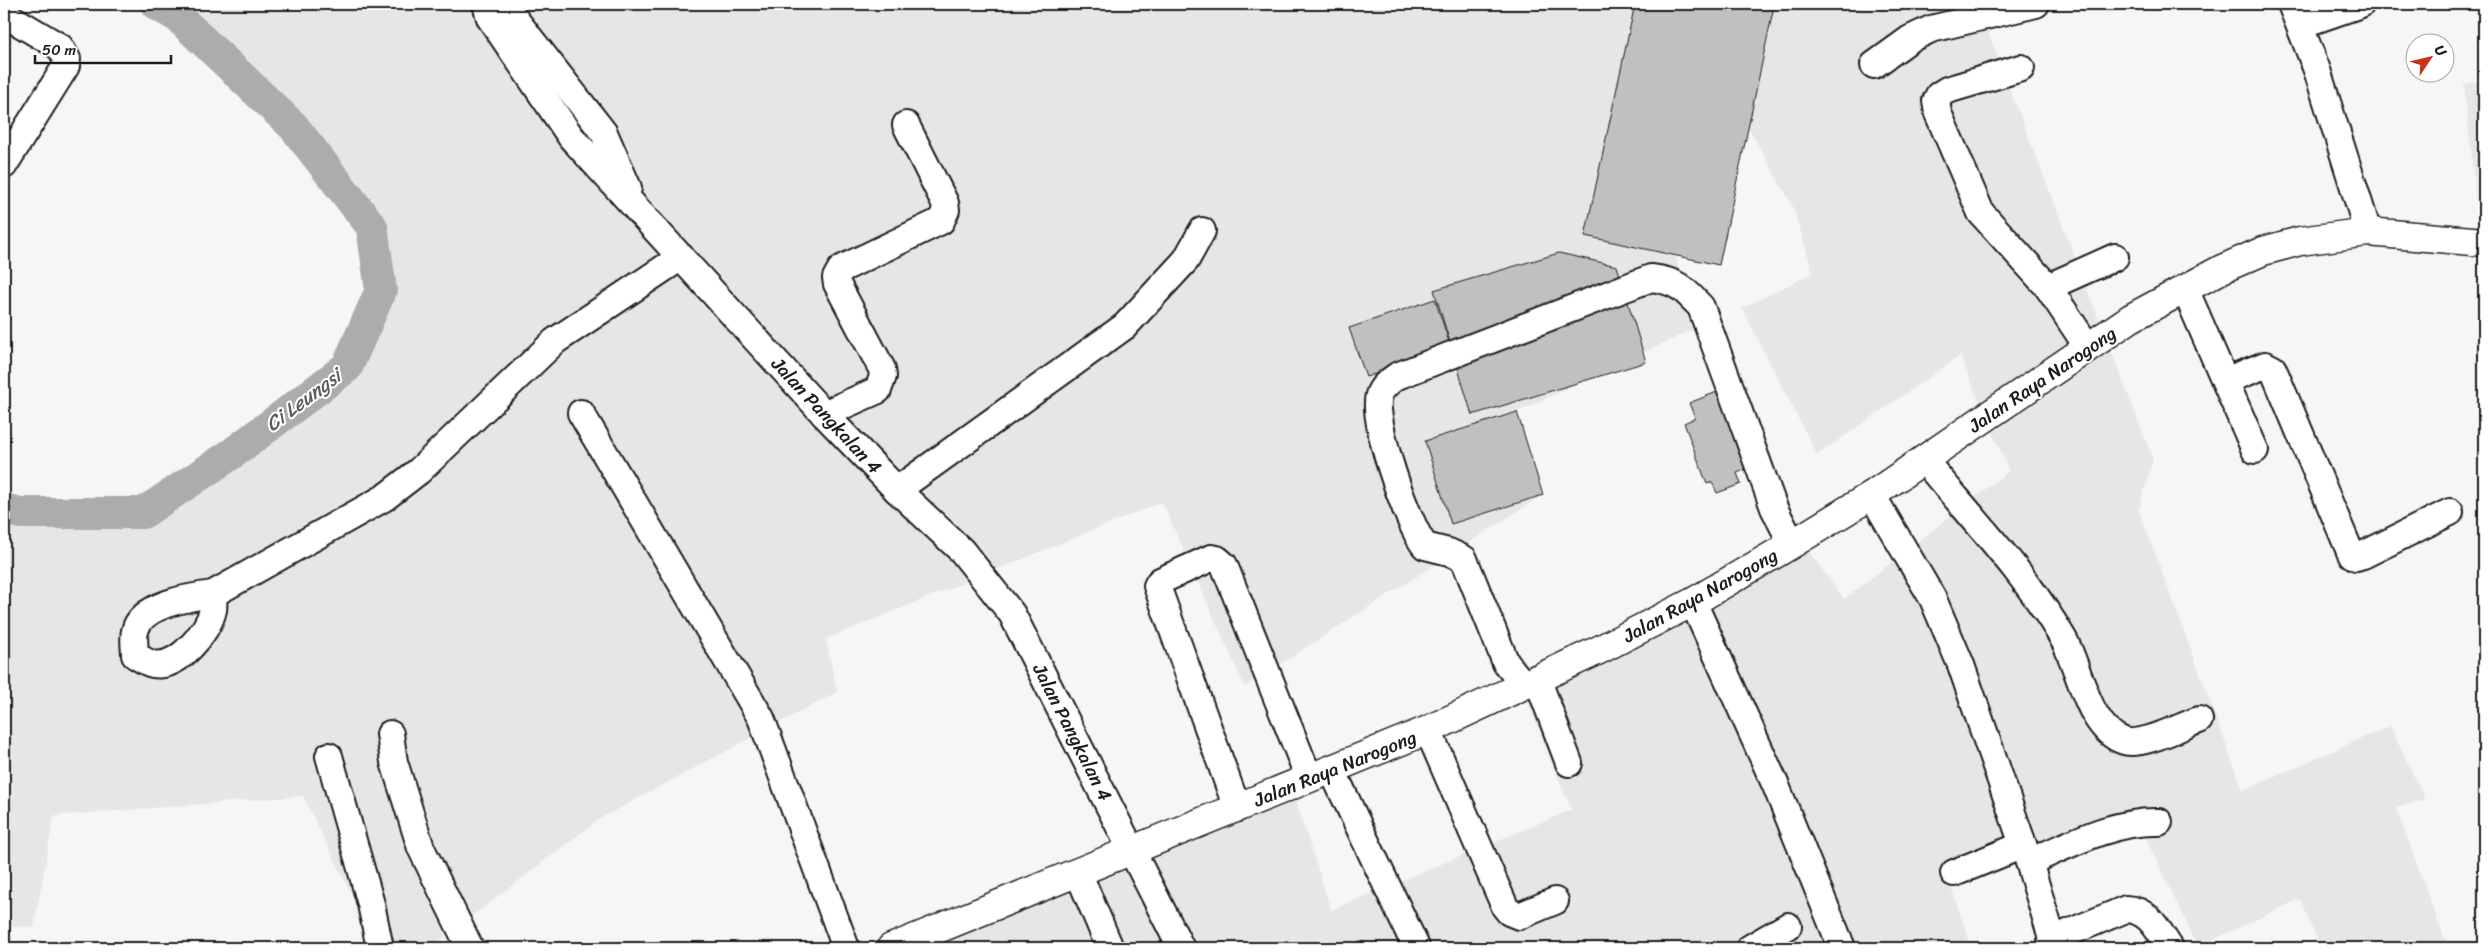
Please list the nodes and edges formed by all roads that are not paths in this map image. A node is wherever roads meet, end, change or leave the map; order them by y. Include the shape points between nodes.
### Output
1 (486, 4) edge
2 (509, 4) edge
3 (2036, 4) edge
4 (2361, 4) edge
5 (4, 14) edge
6 (2296, 14) edge
7 (1874, 65) dead end
8 (2021, 68) dead end
9 (906, 126) dead end
10 (4, 165) edge
11 (635, 205) junction
12 (1202, 231) dead end
13 (2368, 232) junction
14 (2484, 242) edge
15 (682, 257) junction
16 (2115, 257) dead end
17 (2048, 287) junction
18 (2185, 289) junction
19 (2087, 346) junction
20 (2225, 381) junction
21 (581, 413) dead end
22 (824, 414) junction
23 (2254, 450) dead end
24 (1924, 460) junction
25 (897, 490) junction
26 (1872, 495) junction
27 (2450, 512) dead end
28 (1792, 544) junction
29 (214, 594) dead end
30 (1693, 602) junction
31 (1530, 682) junction
32 (2199, 720) dead end
33 (1428, 730) junction
34 (390, 734) dead end
35 (330, 756) dead end
36 (1569, 763) dead end
37 (1320, 774) junction
38 (1237, 808) junction
39 (2159, 822) dead end
40 (1132, 850) junction
41 (2026, 853) junction
42 (1078, 872) junction
43 (1954, 873) dead end
44 (1555, 901) dead end
45 (1788, 926) dead end
46 (2053, 944) edge
47 (1416, 947) edge
48 (380, 948) edge
49 (470, 948) edge
50 (846, 948) edge
51 (891, 948) edge
52 (1110, 948) edge
53 (1181, 948) edge
54 (1750, 948) edge
55 (1842, 948) edge
56 (2170, 948) edge

1 - 11 street, Jalan Pangkalan 4 via 490,18 571,137
2 - 11 street via 511,14 604,133
3 - 7 street via 1931,29 1910,39
4 - 6 street
5 - 10 street via 60,46 67,58 66,66
6 - 13 street
8 - 17 street via 1947,90 1936,101 1938,113 1981,213
9 - 22 street via 945,203 945,216 941,221 838,273 837,284 883,376 878,390
11 - 15 street, Jalan Pangkalan 4
12 - 25 street via 1186,260 1125,326
13 - 14 main road, Jalan Raya Narogong
13 - 18 main road, Jalan Raya Narogong via 2300,241 2262,251
15 - 22 street, Jalan Pangkalan 4
15 - 29 street via 555,341 419,471 384,498
16 - 17 street
17 - 19 street
18 - 19 main road, Jalan Raya Narogong
18 - 20 street
19 - 24 main road, Jalan Raya Narogong
20 - 23 street
20 - 27 street via 2265,365 2273,369 2351,554 2356,557
21 - 50 street via 761,718
22 - 25 street, Jalan Pangkalan 4
24 - 26 main road, Jalan Raya Narogong
24 - 32 street via 2023,579 2064,640 2091,708 2114,735 2135,744
25 - 40 street, Jalan Pangkalan 4 via 962,551 1012,614
26 - 28 main road, Jalan Raya Narogong
26 - 41 street via 1933,598 1944,623
28 - 30 main road, Jalan Raya Narogong
28 - 31 street via 1774,508 1701,307 1684,288 1670,280 1651,278 1397,376 1386,384 1379,396 1378,411 1405,510 1425,546 1464,559 1506,663
30 - 31 main road, Jalan Raya Narogong
30 - 55 street via 1776,786
31 - 33 main road, Jalan Raya Narogong
31 - 36 street
33 - 37 main road, Jalan Raya Narogong
33 - 44 street via 1505,907 1519,916
34 - 49 street via 394,762 421,848
35 - 48 street
37 - 38 main road, Jalan Raya Narogong
37 - 38 street via 1224,565 1211,558 1160,581 1157,586
37 - 47 street
38 - 40 main road, Jalan Raya Narogong
39 - 41 street via 2140,822 2073,843
40 - 42 main road, Jalan Raya Narogong
40 - 53 street, Jalan Pangkalan 4
41 - 43 street
41 - 46 street
42 - 51 main road, Jalan Raya Narogong
42 - 52 street
45 - 54 street
46 - 56 street via 2126,909 2136,909 2151,920

